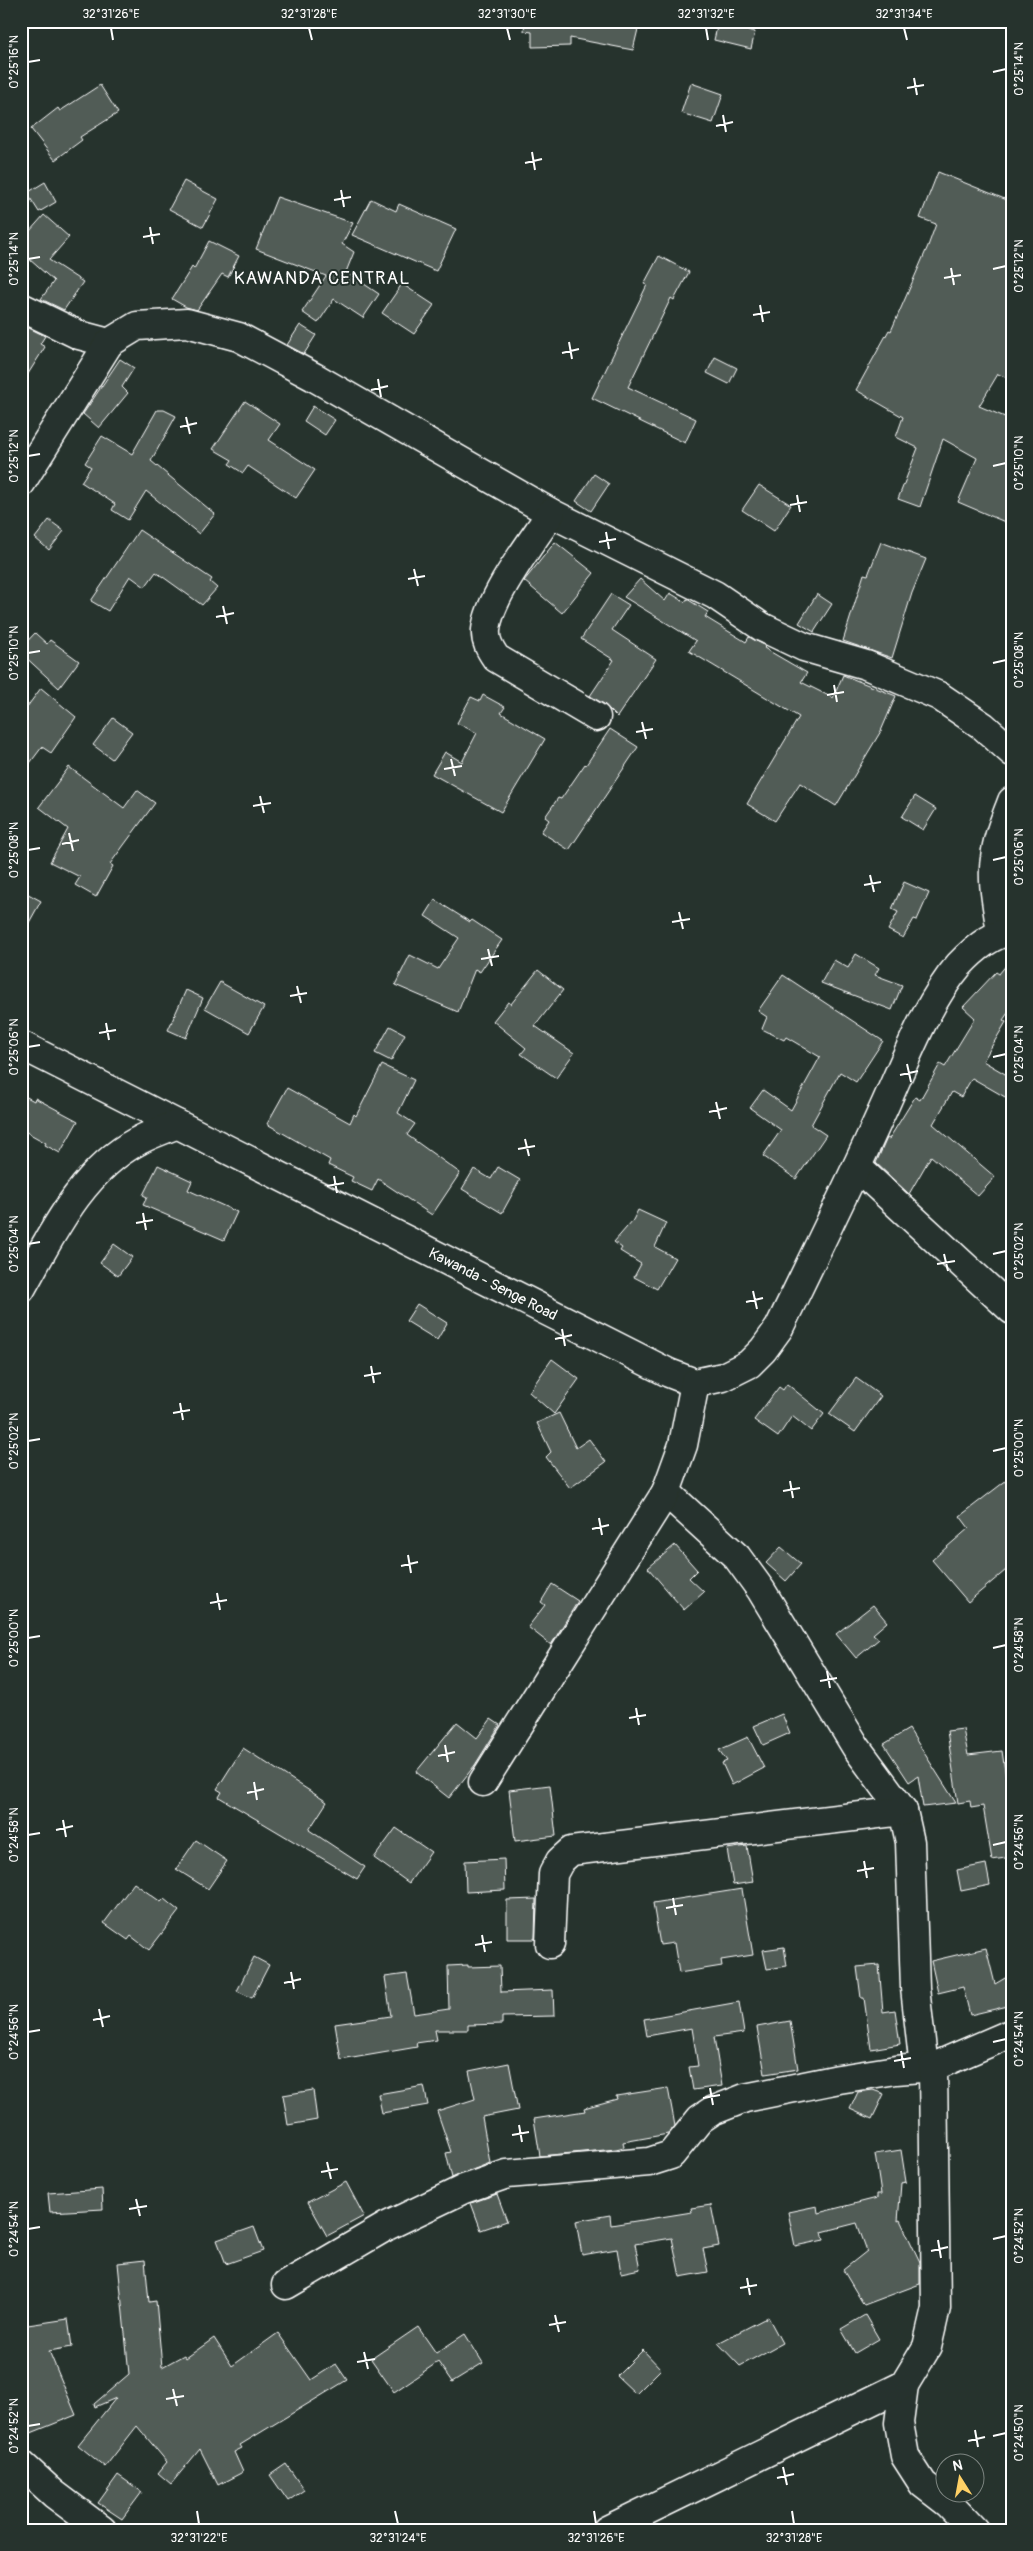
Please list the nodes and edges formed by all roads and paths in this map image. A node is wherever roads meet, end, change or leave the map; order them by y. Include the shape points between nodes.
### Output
1 (21, 307) edge
2 (109, 343) junction
3 (21, 483) edge
4 (551, 513) junction
5 (596, 718) dead end
6 (1012, 752) edge
7 (1012, 801) edge
8 (1007, 932) edge
9 (21, 1045) edge
10 (177, 1124) junction
11 (857, 1167) junction
12 (21, 1290) edge
13 (1012, 1310) edge
14 (695, 1383) junction
15 (666, 1492) junction
16 (483, 1782) dead end
17 (903, 1811) junction
18 (550, 1944) dead end
19 (1012, 2033) edge
20 (928, 2068) junction
21 (286, 2285) dead end
22 (904, 2384) junction
23 (21, 2464) edge
24 (102, 2530) edge
25 (607, 2530) edge
26 (974, 2530) edge

1 - 2 street via 79,335
2 - 3 street
2 - 4 street via 138,326 187,323 238,337 322,381
4 - 5 street via 490,608 486,631 489,648 496,658
4 - 6 street via 715,596 762,627 804,647 866,665 939,696 983,726
7 - 8 street via 994,859 995,888
8 - 11 street via 978,947 958,966 928,1013
9 - 10 street, Kawanda - Senge Road
10 - 12 street via 137,1141 103,1167 65,1211
10 - 14 street, Kawanda - Senge Road via 669,1374
11 - 13 street
11 - 14 street via 778,1328 764,1350 749,1364 723,1377
14 - 15 street via 684,1445
15 - 16 street
15 - 17 street via 737,1557 856,1747
17 - 18 street via 571,1851 553,1874
17 - 20 street via 910,1842 915,1988
19 - 20 street
20 - 21 street via 839,2079 745,2098 700,2119 671,2155 649,2162 592,2165 499,2177 464,2189 387,2226
20 - 22 street via 936,2308 927,2347
22 - 25 street
22 - 26 street via 899,2423 905,2456 923,2484 949,2504
23 - 24 street

